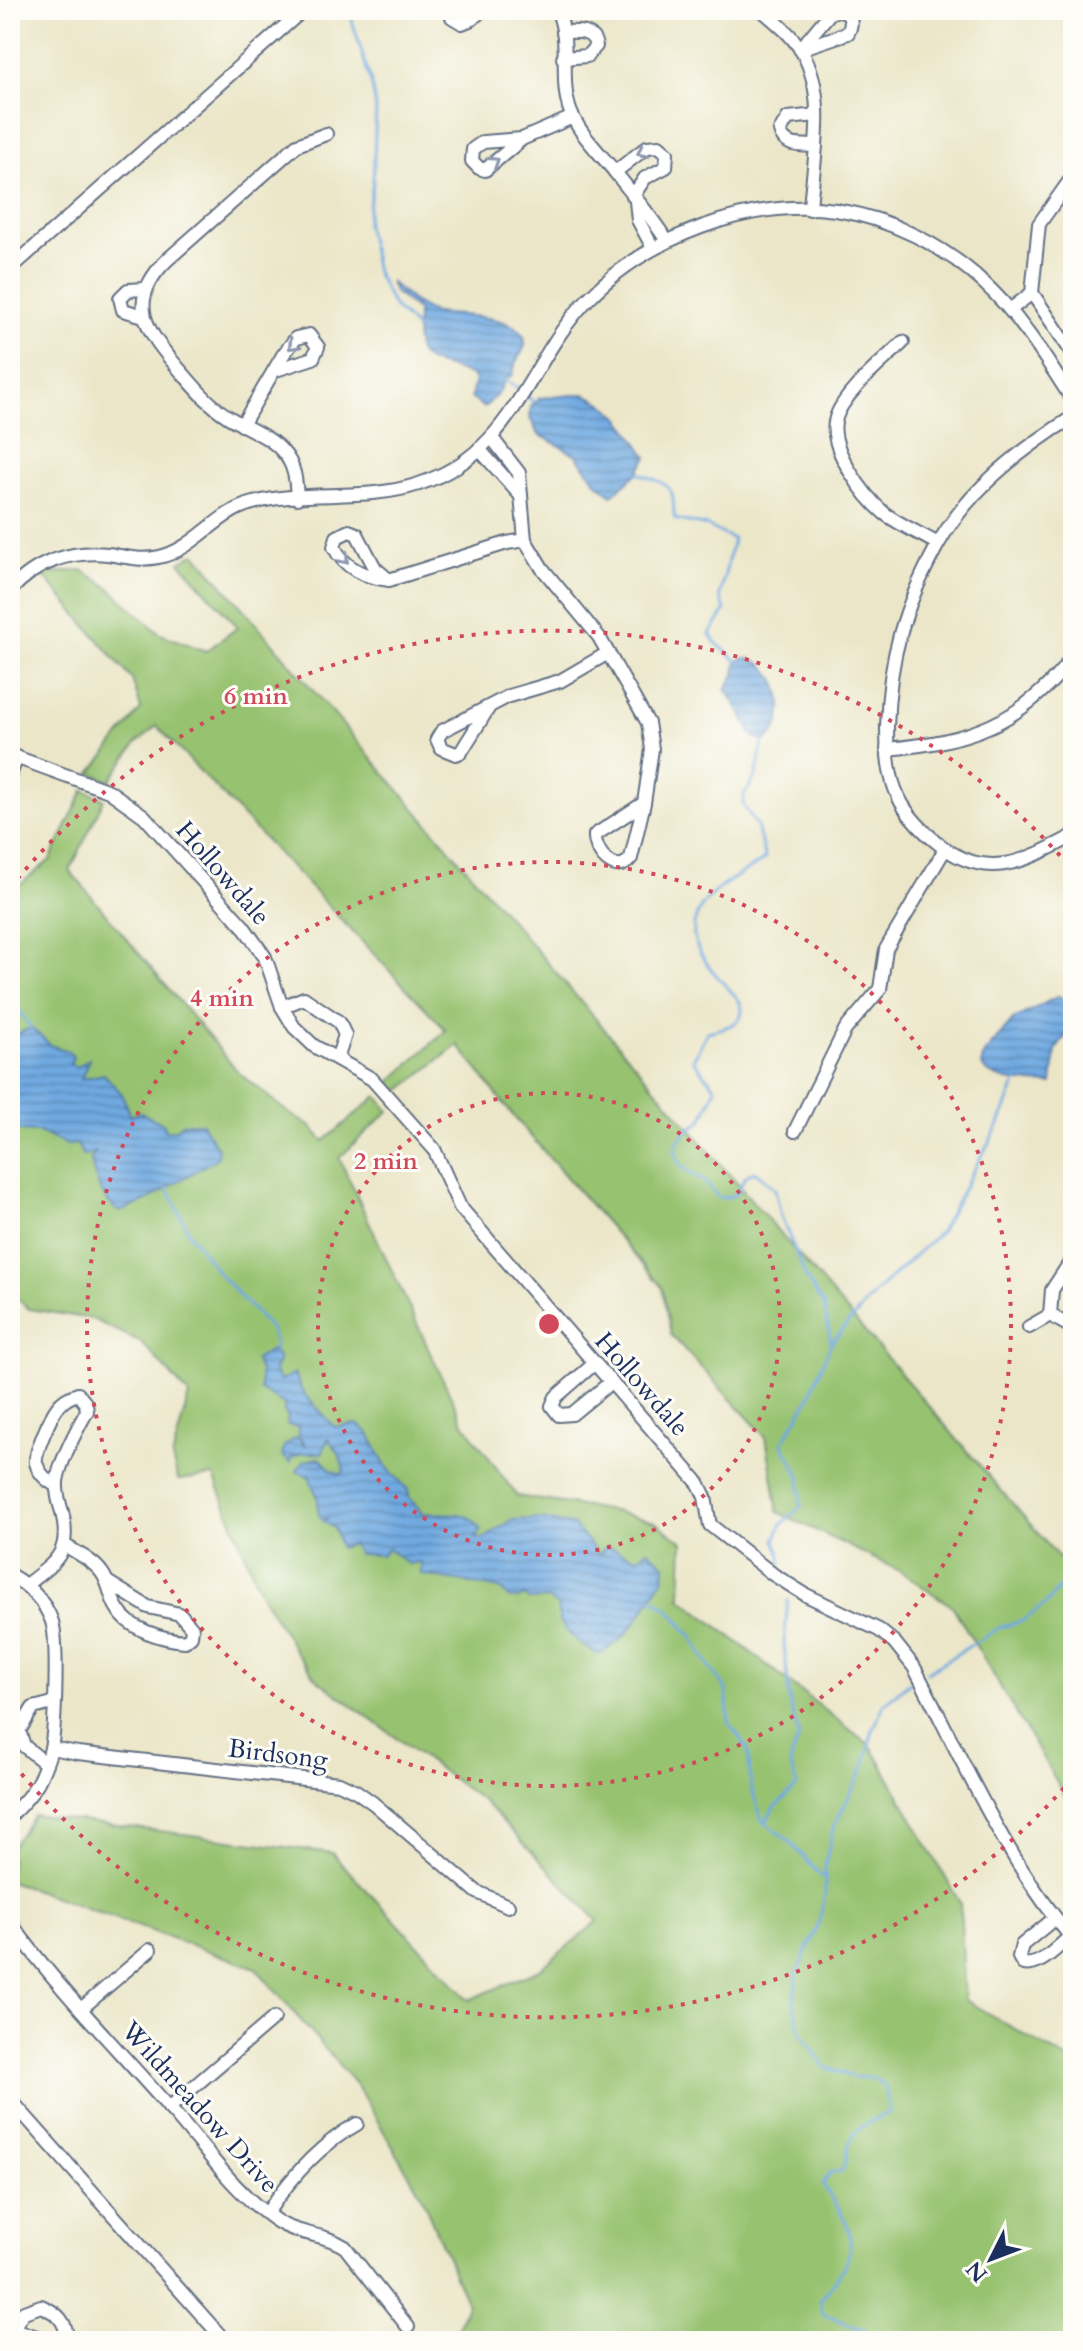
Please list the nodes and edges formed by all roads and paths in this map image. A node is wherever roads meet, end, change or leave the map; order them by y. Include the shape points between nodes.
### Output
1 (303, 10) edge
2 (450, 10) edge
3 (482, 10) edge
4 (557, 10) edge
5 (762, 10) edge
6 (563, 32) junction
7 (563, 58) junction
8 (817, 115) junction
9 (573, 117) junction
10 (326, 134) dead end
11 (522, 139) dead end
12 (816, 146) junction
13 (615, 172) junction
14 (1073, 176) edge
15 (635, 199) junction
16 (810, 209) junction
17 (667, 241) junction
18 (653, 248) junction
19 (10, 269) edge
20 (1032, 293) junction
21 (1011, 309) junction
22 (903, 342) dead end
23 (1073, 354) edge
24 (276, 370) dead end
25 (1072, 397) edge
26 (1073, 417) edge
27 (242, 425) junction
28 (492, 438) junction
29 (479, 449) junction
30 (521, 496) junction
31 (297, 498) junction
32 (525, 540) junction
33 (938, 544) junction
34 (389, 580) junction
35 (10, 591) edge
36 (608, 653) junction
37 (1073, 657) edge
38 (489, 707) dead end
39 (887, 749) junction
40 (14, 756) edge
41 (10, 775) edge
42 (644, 803) junction
43 (1073, 836) edge
44 (945, 849) junction
45 (282, 1007) junction
46 (337, 1059) junction
47 (795, 1131) dead end
48 (1073, 1258) edge
49 (1050, 1315) junction
50 (1029, 1327) dead end
51 (1073, 1328) edge
52 (595, 1363) junction
53 (611, 1382) junction
54 (57, 1486) junction
55 (66, 1546) junction
56 (10, 1575) edge
57 (106, 1581) junction
58 (27, 1584) junction
59 (53, 1703) junction
60 (51, 1748) junction
61 (45, 1763) junction
62 (10, 1816) edge
63 (508, 1906) dead end
64 (1055, 1918) junction
65 (10, 1922) edge
66 (1072, 1938) edge
67 (150, 1950) dead end
68 (81, 2009) junction
69 (274, 2018) dead end
70 (10, 2099) edge
71 (169, 2108) junction
72 (357, 2124) dead end
73 (267, 2213) junction
74 (408, 2327) dead end
75 (11, 2329) edge
76 (49, 2341) edge
77 (67, 2341) edge
78 (225, 2341) edge

1 - 19 street
2 - 3 street via 462,23
4 - 6 street
5 - 8 street via 800,49 813,82
6 - 7 street
6 - 7 street via 588,33 596,46 587,56
7 - 9 street
8 - 12 street
8 - 12 street via 788,118 780,131 790,144
9 - 11 street
9 - 13 street
10 - 27 street via 297,145 156,270 144,302 149,331 158,344 201,394
12 - 16 street
13 - 15 street
15 -> 13 street via 645,178 666,167 667,153 659,146 647,147
14 - 20 street via 1039,224
15 - 17 street
15 - 18 street via 638,220
16 - 17 street via 739,217
16 - 21 street via 836,210 917,237 949,255
17 - 18 street
18 - 28 street via 609,278 571,318
20 - 21 street
20 - 23 street
21 - 25 street
22 - 33 street via 841,406 834,423 838,450 886,514
24 - 27 street
26 - 33 street via 997,473
27 - 31 street via 282,450 295,473
28 - 29 street
28 - 30 street via 519,473
29 - 30 street
29 - 31 street via 439,475 396,490
30 - 32 street
31 - 35 street via 267,499 235,509 164,556 133,559 92,553 58,558
32 - 34 street
32 - 36 street
33 - 39 street via 907,608 896,652 889,682
34 -> 34 street via 375,568 357,534 349,531 337,537 336,551 352,568
36 - 38 street via 560,681
36 - 42 street via 648,723 652,749
37 - 39 street via 1038,696 1010,717 959,739
39 - 44 street via 899,800
40 - 41 street
40 - 45 street, Hollowdale via 109,791 144,816 243,926 265,957
42 - 42 street via 631,858 619,867 611,864 596,848 595,835
43 - 44 street via 1021,862 1000,866 979,865
44 - 47 street via 886,949 880,989 845,1030
45 - 46 street, Hollowdale via 314,1046
45 - 46 street via 304,998 339,1022 345,1035
46 - 52 street, Hollowdale via 372,1079 434,1149 460,1207
48 - 49 street via 1052,1290
49 - 50 street
49 - 51 street
52 - 53 street, Hollowdale
52 - 53 street via 556,1397 552,1406 559,1415 572,1414
53 - 64 street, Hollowdale via 699,1484 710,1525 774,1575 895,1643 914,1667 1016,1861
54 - 54 street via 87,1411 78,1394 57,1409 38,1450 36,1462 43,1477
54 - 55 street
55 - 57 street via 102,1572
55 - 58 street
56 - 58 street
57 - 57 street via 124,1618 170,1640 191,1636 192,1628 180,1614 148,1607
58 - 59 street via 53,1621
59 - 60 street
59 - 61 street via 33,1708 19,1731 24,1746
60 - 61 street
60 - 63 street, Birdsong via 339,1783 373,1803 477,1892
61 - 62 street via 28,1799
64 - 66 street, Hollowdale
64 - 66 street via 1022,1945 1023,1964 1038,1961
65 - 68 street, Wildmeadow Drive
67 - 68 street
68 - 71 street, Wildmeadow Drive
69 - 71 street
70 - 78 street
71 - 73 street, Wildmeadow Drive
72 - 73 street via 310,2159
73 - 74 street, Wildmeadow Drive via 291,2228 321,2234 345,2247
75 - 76 street
75 - 77 street via 24,2312 41,2306 63,2321

